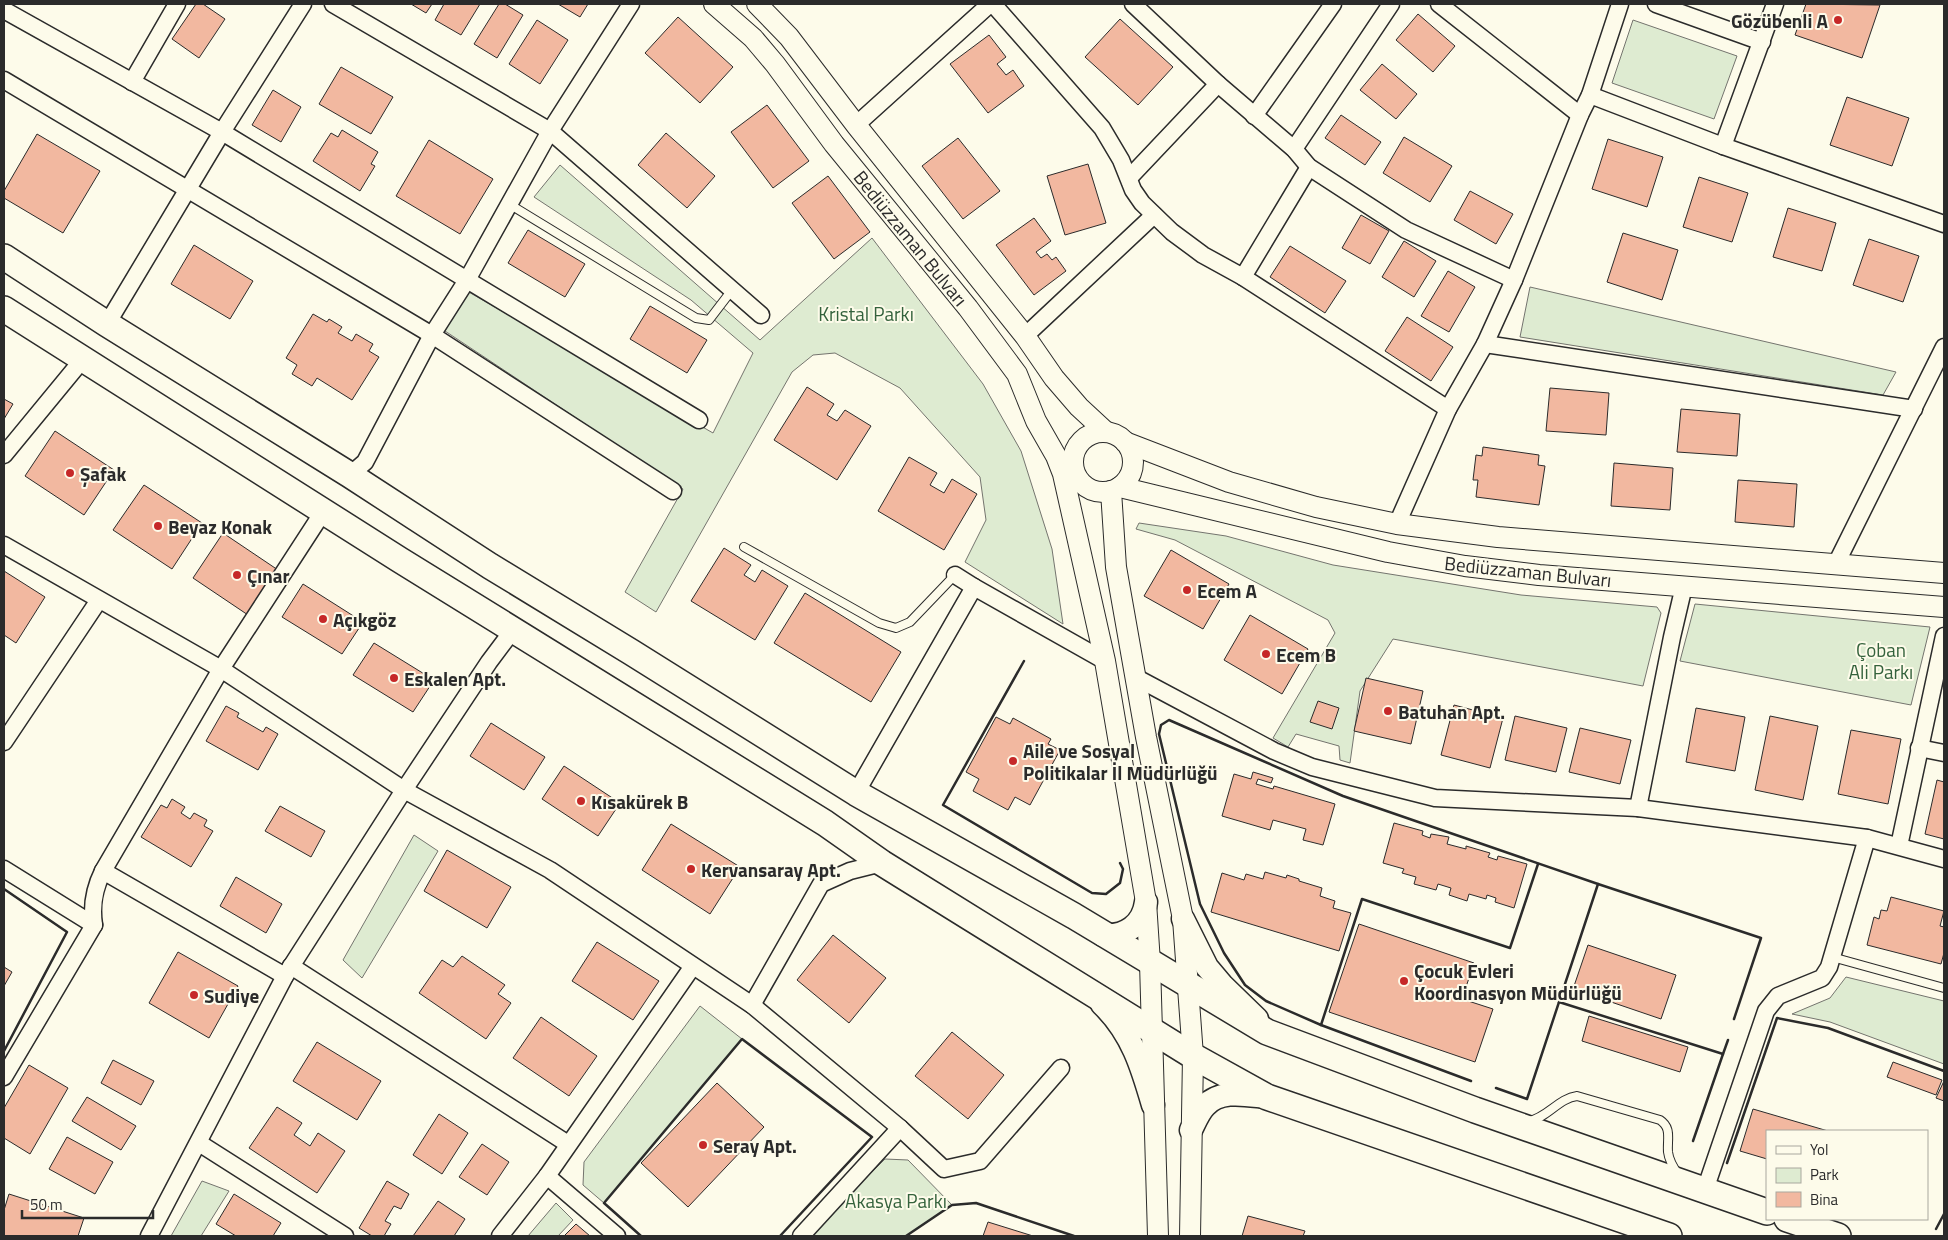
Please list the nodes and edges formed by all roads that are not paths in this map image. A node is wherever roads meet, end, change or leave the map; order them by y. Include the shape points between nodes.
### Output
1 (177, 4) edge
2 (303, 4) edge
3 (333, 4) edge
4 (630, 4) edge
5 (714, 4) edge
6 (757, 4) edge
7 (991, 4) edge
8 (1133, 4) edge
9 (1333, 4) edge
10 (1391, 4) edge
11 (1439, 4) edge
12 (1620, 4) edge
13 (1656, 4) edge
14 (1775, 4) edge
15 (4, 10) edge
16 (1460, 10) edge
17 (1762, 42) junction
18 (4, 80) edge
19 (132, 82) junction
20 (1218, 84) junction
21 (1590, 96) junction
22 (1580, 115) junction
23 (1254, 116) junction
24 (856, 125) junction
25 (550, 130) junction
26 (222, 132) junction
27 (1724, 146) junction
28 (1294, 149) junction
29 (1309, 166) junction
30 (1129, 178) junction
31 (187, 190) junction
32 (508, 204) junction
33 (1154, 215) junction
34 (1944, 224) edge
35 (4, 257) edge
36 (1243, 277) junction
37 (467, 280) junction
38 (1514, 280) junction
39 (732, 290) junction
40 (4, 309) edge
41 (761, 315) dead end
42 (107, 324) junction
43 (432, 335) junction
44 (1025, 336) junction
45 (1485, 344) junction
46 (1944, 349) edge
47 (83, 359) junction
48 (1448, 409) junction
49 (1914, 409) junction
50 (699, 420) dead end
51 (1106, 432) junction
52 (1125, 442) junction
53 (4, 455) edge
54 (1056, 456) junction
55 (1075, 474) junction
56 (350, 475) junction
57 (1115, 489) junction
58 (673, 491) dead end
59 (323, 512) junction
60 (1397, 524) junction
61 (4, 545) edge
62 (744, 547) dead end
63 (1836, 564) junction
64 (1944, 573) edge
65 (955, 575) joint
66 (1684, 586) junction
67 (974, 587) junction
68 (99, 600) junction
69 (1944, 608) edge
70 (513, 630) junction
71 (1944, 636) edge
72 (1104, 661) junction
73 (221, 669) junction
74 (1135, 677) junction
75 (4, 742) edge
76 (1919, 748) junction
77 (1944, 753) edge
78 (404, 790) junction
79 (856, 793) junction
80 (1638, 808) junction
81 (1868, 838) junction
82 (1899, 846) junction
83 (1944, 860) edge
84 (882, 863) junction
85 (4, 869) edge
86 (103, 871) junction
87 (1146, 902) junction
88 (1183, 918) junction
89 (94, 925) junction
90 (1103, 934) junction
91 (1832, 957) junction
92 (1150, 963) junction
93 (693, 966) junction
94 (288, 971) junction
95 (1187, 985) junction
96 (1082, 987) junction
97 (1944, 988) edge
98 (752, 1005) junction
99 (1152, 1030) junction
100 (1284, 1038) junction
101 (1193, 1056) junction
102 (1061, 1068) dead end
103 (4, 1077) edge
104 (1268, 1097) junction
105 (1153, 1106) junction
106 (1510, 1123) junction
107 (900, 1128) junction
108 (1191, 1130) junction
109 (199, 1143) junction
110 (568, 1144) junction
111 (547, 1176) junction
112 (1696, 1187) junction
113 (1766, 1212) edge
114 (1790, 1220) edge
115 (148, 1236) edge
116 (345, 1236) edge
117 (500, 1236) edge
118 (617, 1236) edge
119 (801, 1236) edge
120 (1158, 1236) edge
121 (1190, 1236) edge
122 (1669, 1236) edge
123 (1838, 1236) edge

1 - 19 street
2 - 26 street
3 - 25 street
4 - 25 street
5 - 54 street, Bediüzzaman Bulvarı via 753,38 775,64 834,144 968,308 1017,374 1036,421
6 - 24 street, Bediüzzaman Bulvarı via 785,32
7 - 24 street
7 - 30 street via 1102,128
8 - 20 street
9 - 23 street
10 - 28 street
11 - 16 street
12 - 21 street
13 - 17 street
14 - 17 street
15 - 19 street
16 - 22 street
17 - 27 street
18 - 31 street
19 - 26 street
20 - 23 street
20 - 30 street
21 - 22 street
21 - 27 street
22 - 38 street
23 - 28 street
24 - 44 street, Bediüzzaman Bulvarı
25 - 32 street
25 - 39 street
26 - 31 street
26 - 37 street
27 - 34 street
28 - 29 street
29 - 36 street
29 - 38 street via 1406,230
30 - 33 street via 1133,190
31 - 42 street
31 - 43 street
32 - 37 street
32 - 39 lane via 696,318 709,320
33 - 36 street via 1204,255
33 - 44 street
35 - 42 main road
36 - 48 street
37 - 43 street
37 - 50 street
38 - 45 street
39 - 41 street
40 - 47 main road
42 - 56 main road
43 - 56 street via 364,462
43 - 58 street
44 - 51 street, Bediüzzaman Bulvarı via 1054,378
45 - 48 street
45 - 49 street
46 - 49 street
47 - 53 street
47 - 59 main road
48 - 60 street
49 - 63 street
51 - 52 street
51 - 55 street via 1097,432 1081,441 1072,456
52 - 57 street via 1133,462 1129,476
52 - 60 street, Bediüzzaman Bulvarı via 1229,482 1316,507
54 - 55 street
54 - 72 street, Bediüzzaman Bulvarı via 1069,498
55 - 57 street via 1086,488 1102,492
56 - 79 main road via 490,566
57 - 66 street, Bediüzzaman Bulvarı via 1388,552 1465,566
57 - 74 street via 1116,567
59 - 70 main road
59 - 73 street
60 - 63 street, Bediüzzaman Bulvarı via 1498,536
61 - 68 street
62 - 65 lane via 879,623 896,628 910,622
63 - 64 street, Bediüzzaman Bulvarı
65 - 67 street
66 - 69 street, Bediüzzaman Bulvarı
66 - 80 street
67 - 72 street
67 - 79 street
68 - 73 street
68 - 75 street
70 - 78 street
70 - 84 main road via 825,822
71 - 76 street
72 - 87 street, Bediüzzaman Bulvarı
73 - 78 street
73 - 86 street
74 - 80 street via 1274,751 1312,767 1435,798
74 - 88 street
76 - 77 street
76 - 82 street
78 - 93 street via 550,870
78 - 94 street
79 - 90 main road
80 - 81 street
81 - 82 street
81 - 91 street
82 - 83 street
84 - 96 main road
84 - 98 street via 850,871 821,884
85 - 89 street
86 - 89 street via 93,903
86 - 94 street
87 - 90 main road via 1143,914 1131,930 1113,936
87 - 92 street, Bediüzzaman Bulvarı
88 - 95 street
88 - 100 main road via 1213,976 1255,1018
89 - 103 street
90 - 92 main road
91 - 97 lane
91 - 112 street via 1822,978 1778,996 1766,1011
92 - 95 main road
92 - 99 street, Bediüzzaman Bulvarı
93 - 98 street
93 - 110 street
94 - 109 street
94 - 110 street
95 - 100 main road via 1267,1032
95 - 101 street
96 - 99 main road
96 - 105 main road via 1114,1015 1131,1042
98 - 107 street
99 - 101 main road
99 - 105 street, Bediüzzaman Bulvarı
100 - 106 main road
101 - 104 main road
101 - 108 street
102 - 107 street via 980,1161 944,1169
104 - 108 main road via 1232,1094 1218,1097 1205,1105
104 - 122 main road
105 - 120 street, Bediüzzaman Bulvarı
106 - 112 main road
106 - 112 lane via 1537,1120 1568,1098 1577,1096 1660,1120 1668,1128 1670,1161 1676,1172
107 - 119 street
108 - 121 street
109 - 115 street
109 - 116 street
110 - 111 street
111 - 117 street
111 - 118 street
112 - 113 main road
114 - 123 main road

